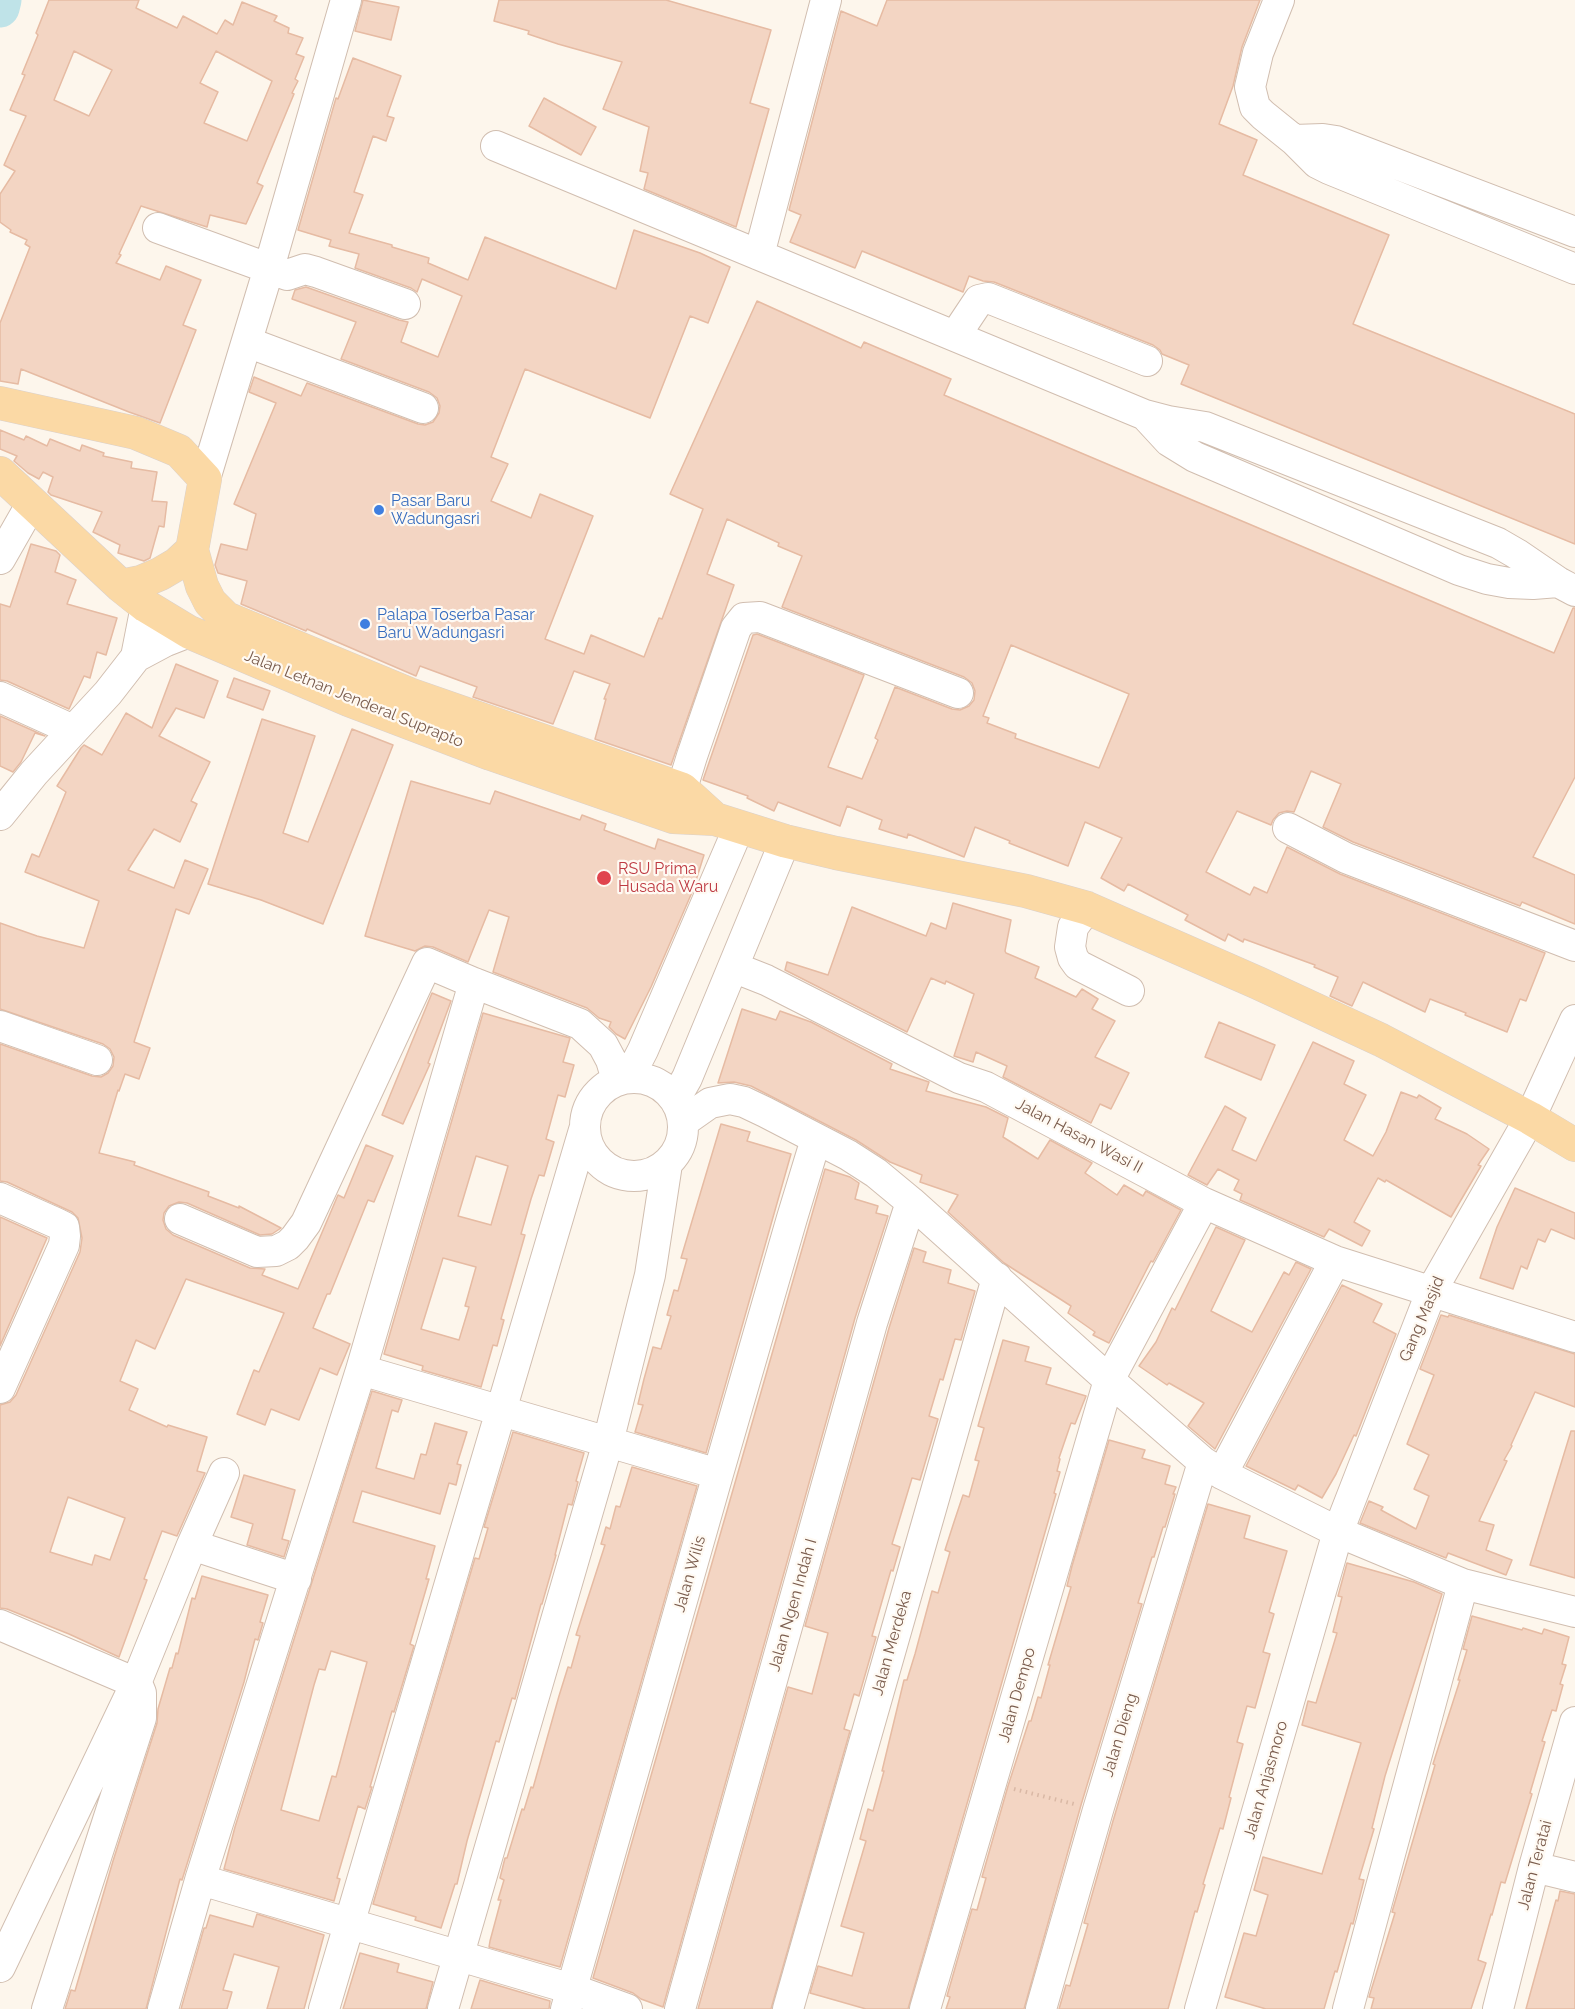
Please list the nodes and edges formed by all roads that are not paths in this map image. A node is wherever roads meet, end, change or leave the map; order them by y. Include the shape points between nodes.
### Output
1 (346, 0) edge
2 (826, 0) edge
3 (1279, 0) edge
4 (1294, 140) junction
5 (496, 146) dead end
6 (158, 228) dead end
7 (1575, 232) edge
8 (759, 255) junction
9 (269, 268) junction
10 (1575, 269) edge
11 (405, 304) dead end
12 (955, 336) junction
13 (247, 342) junction
14 (1147, 361) dead end
15 (0, 403) edge
16 (423, 408) dead end
17 (218, 432) junction
18 (179, 451) junction
19 (0, 473) edge
20 (205, 479) junction
21 (32, 503) junction
22 (192, 550) junction
23 (0, 560) edge
24 (1566, 586) edge
25 (134, 596) junction
26 (189, 632) junction
27 (136, 657) junction
28 (958, 693) dead end
29 (0, 698) edge
30 (73, 730) junction
31 (677, 803) junction
32 (0, 814) edge
33 (727, 823) junction
34 (1288, 828) dead end
35 (785, 841) junction
36 (1087, 908) junction
37 (1575, 946) edge
38 (733, 967) junction
39 (474, 983) junction
40 (1129, 991) dead end
41 (1575, 1020) edge
42 (0, 1026) edge
43 (97, 1060) dead end
44 (623, 1079) junction
45 (679, 1111) junction
46 (1530, 1118) junction
47 (584, 1130) junction
48 (816, 1139) junction
49 (1575, 1145) edge
50 (667, 1164) junction
51 (0, 1198) edge
52 (911, 1202) junction
53 (1204, 1203) junction
54 (180, 1219) dead end
55 (1335, 1261) junction
56 (997, 1278) junction
57 (1432, 1290) junction
58 (1575, 1337) edge
59 (361, 1370) junction
60 (1109, 1380) junction
61 (0, 1388) edge
62 (501, 1411) junction
63 (608, 1442) junction
64 (1212, 1468) junction
65 (224, 1473) dead end
66 (718, 1473) junction
67 (1335, 1541) junction
68 (192, 1545) junction
69 (296, 1579) junction
70 (1463, 1584) junction
71 (1575, 1612) edge
72 (0, 1625) edge
73 (136, 1683) junction
74 (1575, 1722) edge
75 (1534, 1867) junction
76 (1575, 1877) edge
77 (201, 1880) junction
78 (348, 1924) junction
79 (458, 1955) junction
80 (0, 1967) edge
81 (569, 1999) edge
82 (47, 2009) edge
83 (163, 2009) edge
84 (324, 2009) edge
85 (443, 2009) edge
86 (627, 2009) edge
87 (680, 2009) edge
88 (788, 2009) edge
89 (926, 2009) edge
90 (1041, 2009) edge
91 (1200, 2009) edge
92 (1348, 2009) edge
93 (1498, 2009) edge

1 - 9 street
2 - 8 street
3 - 4 street via 1258,53 1250,87 1254,107
4 - 7 street via 1336,141
4 - 10 street via 1329,170
5 - 8 street
6 - 9 street
8 - 12 street
9 - 11 street via 287,275 305,269
9 - 13 street
12 - 14 street via 979,300 988,298
12 - 24 street via 1145,415 1206,427 1498,543
13 - 16 street
13 - 17 street
15 - 18 main road via 136,433
17 - 18 street
17 - 20 street
18 - 20 main road
19 - 21 main road, Jalan Letnan Jenderal Suprapto
20 - 22 main road
21 - 23 street
21 - 25 main road, Jalan Letnan Jenderal Suprapto
22 - 25 main road via 177,564 141,582
22 - 31 main road via 202,586 210,602 226,618
25 - 26 main road, Jalan Letnan Jenderal Suprapto
25 - 27 street
26 - 27 street
26 - 31 main road, Jalan Letnan Jenderal Suprapto via 349,700 491,754
27 - 30 street
28 - 31 street via 760,617 744,618 736,628
29 - 30 street
30 - 32 street
31 - 33 main road, Jalan Letnan Jenderal Suprapto
33 - 35 main road, Jalan Letnan Jenderal Suprapto
33 - 44 street
34 - 37 street via 1346,858
35 - 36 main road, Jalan Letnan Jenderal Suprapto via 1026,891
35 - 38 street
36 - 40 street via 1073,927 1073,958 1078,965
36 - 46 main road, Jalan Letnan Jenderal Suprapto via 1381,1040
38 - 45 street via 687,1078
38 - 53 street, Jalan Hasan Wasi II via 959,1078 986,1087
39 - 44 street via 580,1024 603,1045
39 - 54 street via 427,963 306,1222 288,1245 257,1252
39 - 59 street
41 - 46 street, Gang Masjid
42 - 43 street
44 - 45 street via 647,1079 662,1086
44 - 47 street via 603,1088 592,1100
45 - 48 street via 730,1099 744,1102
45 - 50 street via 682,1137
46 - 49 main road
46 - 57 street, Gang Masjid
47 - 50 street via 587,1146 596,1159 622,1176 654,1173
47 - 62 street
48 - 52 street via 876,1173
48 - 66 street, Jalan Wilis
50 - 63 street via 651,1275
51 - 61 street via 64,1227 65,1236
52 - 56 street
52 - 87 street, Jalan Ngen Indah I via 872,1323
53 - 55 street, Jalan Hasan Wasi II
53 - 60 street, Jalan Dempo
55 - 57 street, Jalan Hasan Wasi II
55 - 64 street, Jalan Dieng
56 - 60 street
56 - 88 street, Jalan Merdeka
57 - 58 street, Jalan Hasan Wasi II
57 - 67 street, Gang Masjid
59 - 62 street
59 - 69 street
60 - 64 street
60 - 89 street, Jalan Dempo
62 - 63 street
62 - 78 street
63 - 66 street
63 - 79 street
64 - 67 street
64 - 90 street, Jalan Dieng via 1098,1810
65 - 68 street
66 - 81 street, Jalan Wilis
67 - 70 street
67 - 91 street, Jalan Anjasmoro
68 - 69 street
68 - 73 street
69 - 77 street
70 - 71 street
70 - 92 street
72 - 73 street
73 - 80 street
73 - 82 street via 141,1693 141,1718
74 - 75 street, Jalan Teratai
75 - 76 street
75 - 93 street, Jalan Teratai
77 - 78 street
77 - 83 street
78 - 79 street
78 - 84 street
79 - 81 street
79 - 85 street
81 - 86 street

